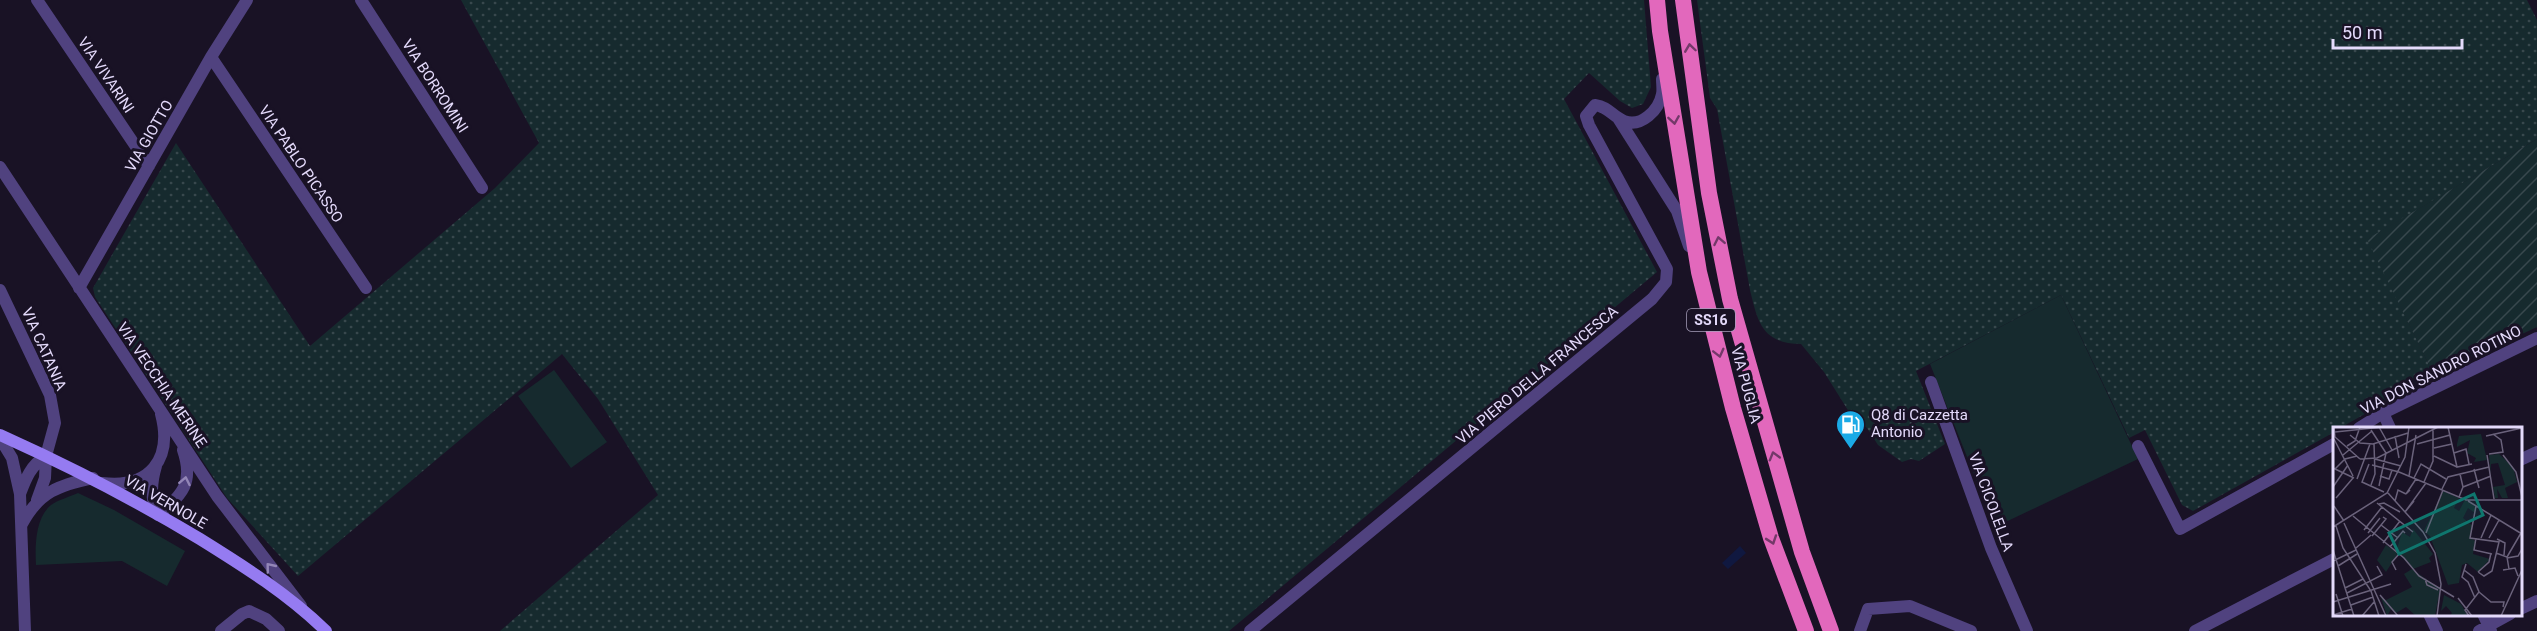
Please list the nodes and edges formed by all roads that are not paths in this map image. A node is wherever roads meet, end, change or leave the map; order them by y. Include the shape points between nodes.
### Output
1 (38, 0) edge
2 (247, 0) edge
3 (361, 0) edge
4 (1658, 0) edge
5 (1683, 0) edge
6 (1660, 32) junction
7 (211, 57) junction
8 (1617, 117) junction
9 (149, 166) junction
10 (0, 167) edge
11 (482, 188) dead end
12 (1699, 272) junction
13 (80, 288) junction
14 (366, 288) dead end
15 (0, 290) edge
16 (2537, 338) edge
17 (1930, 382) dead end
18 (159, 407) junction
19 (2383, 413) junction
20 (2362, 427) edge
21 (2390, 427) edge
22 (0, 437) edge
23 (179, 437) junction
24 (2333, 445) edge
25 (2138, 446) dead end
26 (2537, 452) edge
27 (46, 456) junction
28 (2522, 459) edge
29 (156, 466) junction
30 (98, 480) junction
31 (20, 494) junction
32 (37, 500) junction
33 (158, 515) junction
34 (22, 525) junction
35 (2333, 560) edge
36 (2537, 602) edge
37 (2522, 608) edge
38 (307, 613) junction
39 (2430, 616) edge
40 (2508, 616) edge
41 (2485, 625) edge
42 (25, 631) edge
43 (221, 631) edge
44 (279, 631) edge
45 (326, 631) edge
46 (1250, 631) edge
47 (1806, 631) edge
48 (1831, 631) edge
49 (1860, 631) edge
50 (1971, 631) edge
51 (2027, 631) edge
52 (2195, 631) edge
53 (2437, 631) edge

1 - 9 street, VIA VIVARINI
2 - 7 street, VIA GIOTTO
3 - 11 street, VIA BORROMINI
4 - 6 highway, VIA PUGLIA / SS16
48 -> 5 highway, VIA PUGLIA / SS16 via 1802,552 1730,299 1709,193
6 - 8 street, VIA PIERO DELLA FRANCESCA via 1662,94 1651,114 1638,122 1625,122
6 -> 12 highway, VIA PUGLIA / SS16
7 - 9 street, VIA GIOTTO
7 - 14 street, VIA PABLO PICASSO
8 - 12 street via 1677,212
8 - 46 street, VIA PIERO DELLA FRANCESCA via 1606,106 1595,105 1586,116 1667,269 1666,282 1652,299
9 - 13 street, VIA GIOTTO
10 - 13 street, VIA VECCHIA MERINE
12 -> 47 highway, VIA PUGLIA / SS16 via 1771,538
13 - 18 street, VIA VECCHIA MERINE
15 - 27 street, VIA CATANIA via 50,395 55,423
16 - 19 street, VIA DON SANDRO ROTINO
17 - 51 street, VIA CICOLELLA via 1991,548
18 - 23 street, VIA VECCHIA MERINE
18 - 29 street via 165,436
19 - 20 street, VIA DON SANDRO ROTINO
19 - 21 street
22 - 27 main road, VIA VERNOLE
22 - 31 street via 12,458
33 -> 23 street via 184,489 186,457
38 -> 23 street, VIA VECCHIA MERINE via 217,496
24 - 25 street via 2180,529
26 - 28 street
27 - 30 main road, VIA VERNOLE
27 - 31 street via 30,471
27 - 32 street, VIA CATANIA via 45,478
29 - 30 street via 130,483 119,485
29 - 33 street via 152,503
30 - 32 street via 60,486
30 - 33 main road, VIA VERNOLE
31 - 34 street
32 - 34 street
33 - 38 main road, VIA VERNOLE via 264,578
34 - 42 street
35 - 52 street
36 - 37 street
38 - 45 main road, VIA VERNOLE
39 - 53 street
40 - 41 street
43 - 44 street via 249,611
49 - 50 street via 1868,609 1910,606

